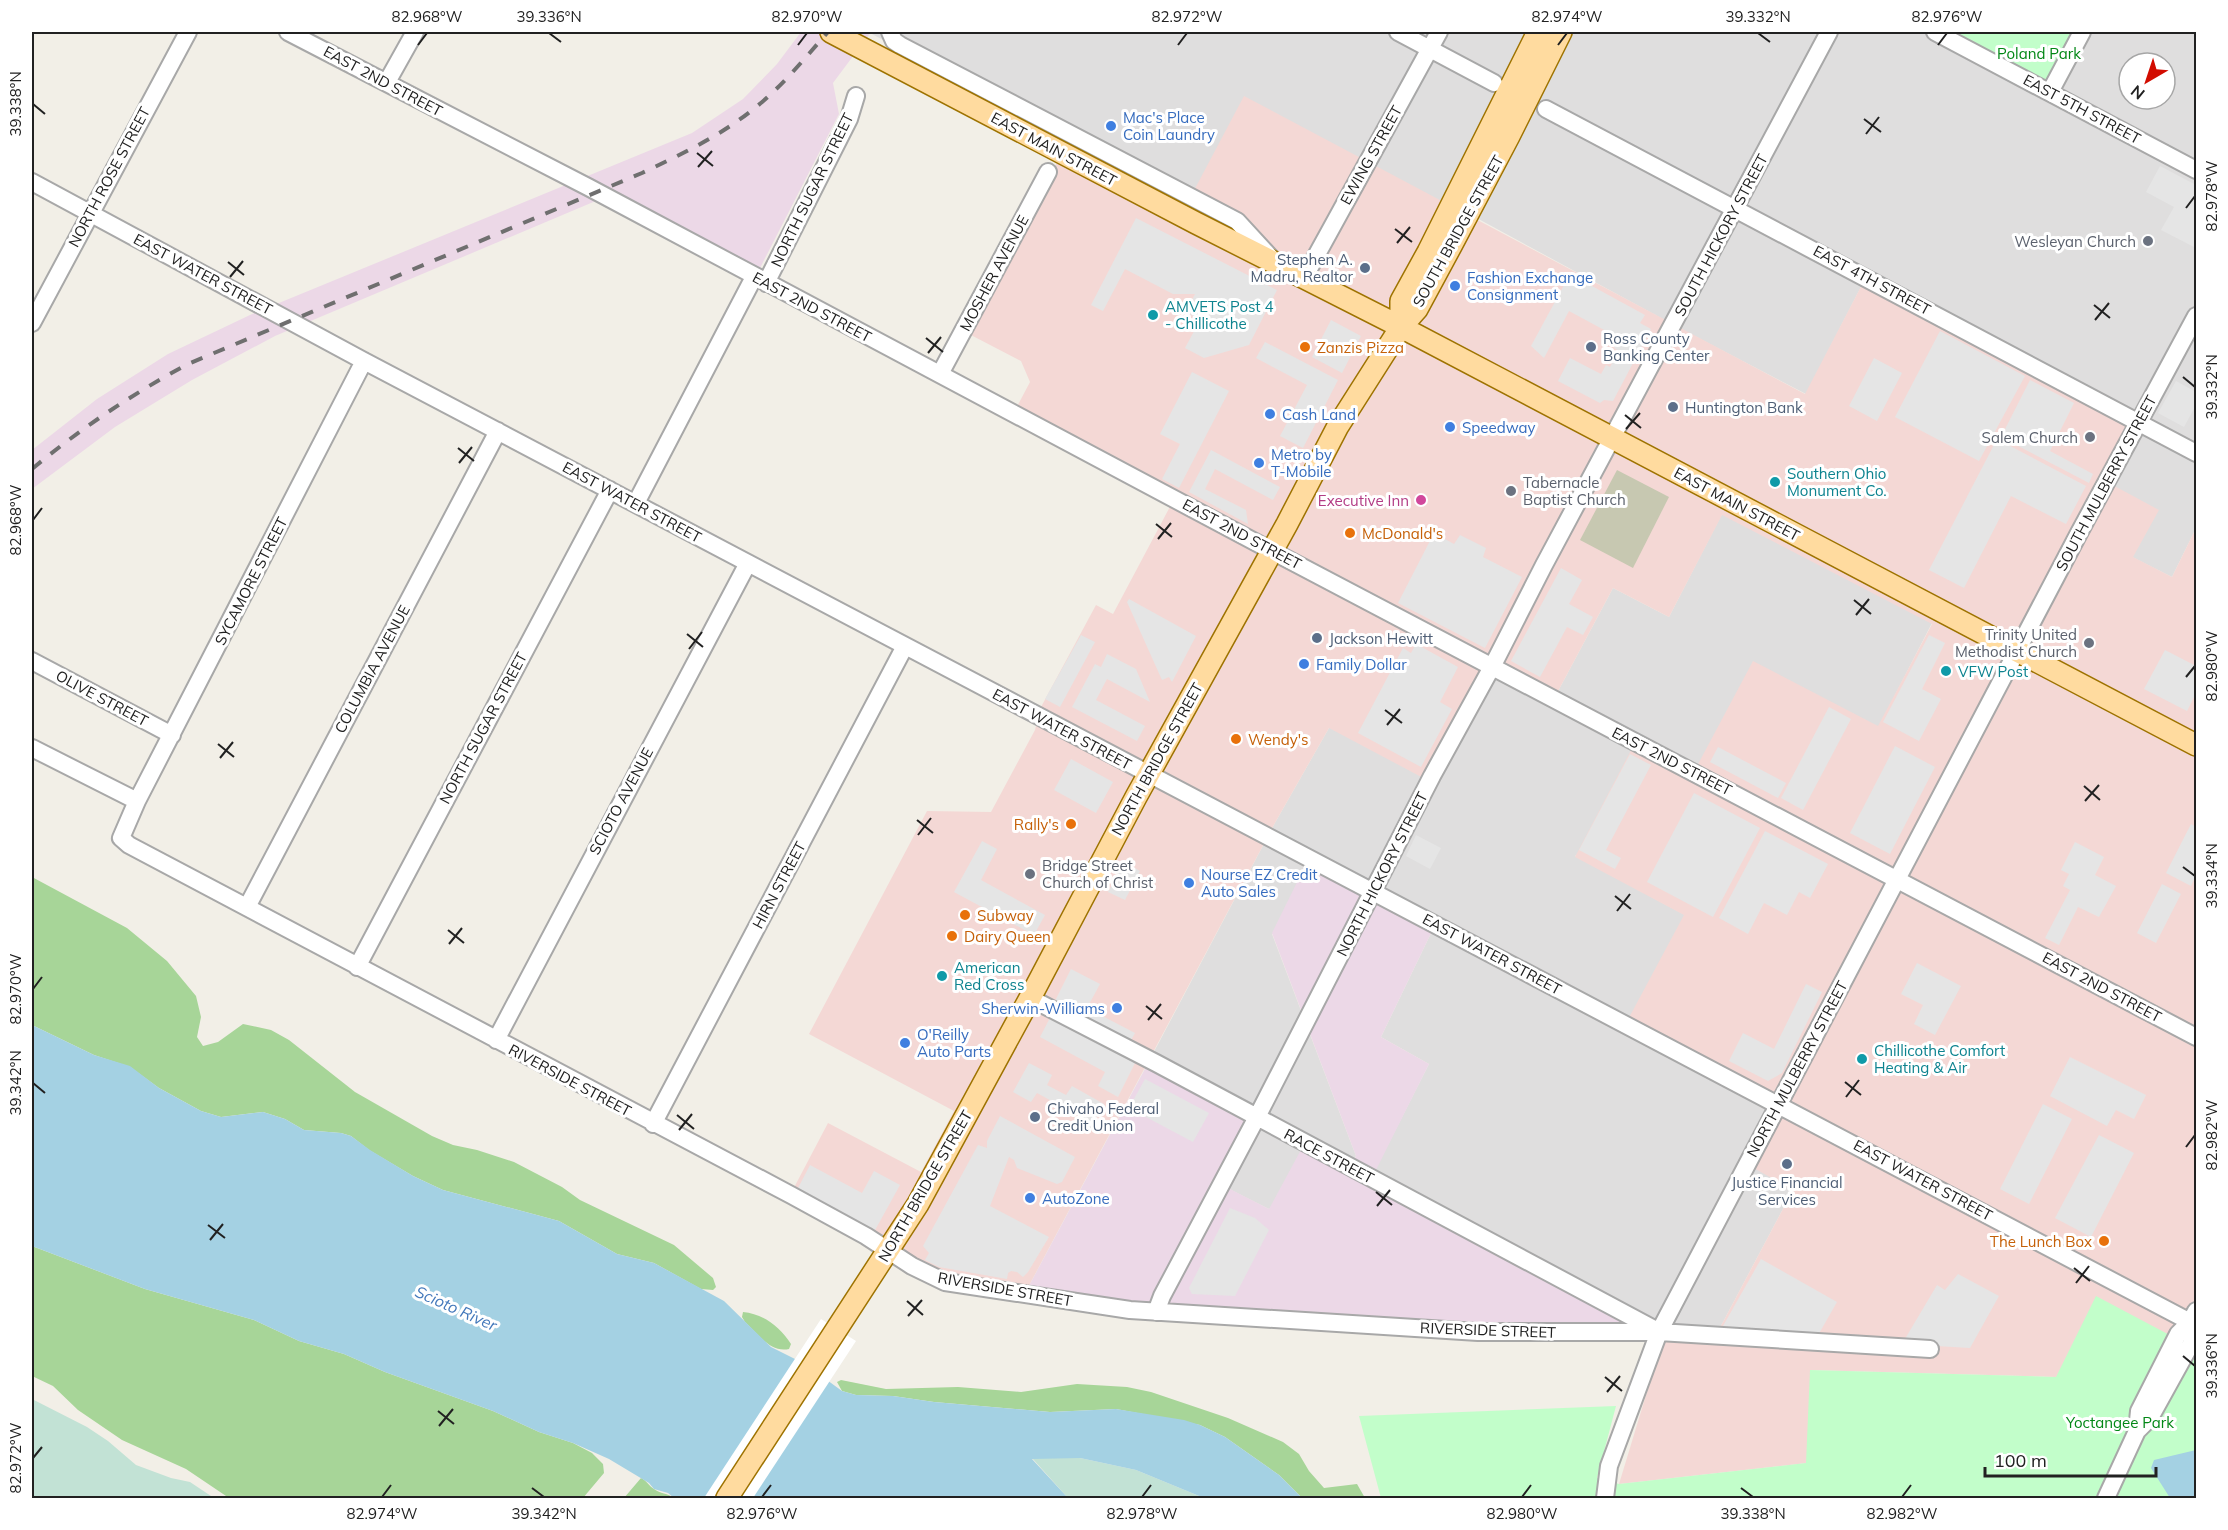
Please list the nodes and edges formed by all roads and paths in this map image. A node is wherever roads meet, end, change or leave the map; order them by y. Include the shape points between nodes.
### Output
1 (188, 32) edge
2 (288, 32) edge
3 (415, 32) edge
4 (831, 32) edge
5 (1398, 32) edge
6 (1439, 32) edge
7 (1538, 32) edge
8 (1561, 32) edge
9 (1829, 32) edge
10 (1935, 32) edge
11 (2082, 32) edge
12 (891, 33) edge
13 (1430, 49) junction
14 (387, 82) junction
15 (1494, 83) dead end
16 (2050, 92) junction
17 (856, 96) dead end
18 (1546, 109) dead end
19 (2196, 170) edge
20 (1048, 171) dead end
21 (32, 182) edge
22 (1736, 208) junction
23 (90, 213) junction
24 (1277, 265) junction
25 (1304, 278) junction
26 (760, 280) junction
27 (2196, 316) edge
28 (32, 323) edge
29 (1401, 327) junction
30 (364, 361) junction
31 (940, 375) junction
32 (2139, 423) junction
33 (498, 430) junction
34 (1612, 438) junction
35 (2196, 453) edge
36 (610, 490) junction
37 (636, 503) junction
38 (1272, 551) junction
39 (748, 563) junction
40 (905, 646) junction
41 (2018, 652) junction
42 (32, 661) edge
43 (1493, 665) junction
44 (172, 735) junction
45 (2196, 745) edge
46 (32, 748) edge
47 (1149, 774) junction
48 (137, 801) junction
49 (1897, 879) junction
50 (1372, 890) junction
51 (247, 907) junction
52 (357, 967) junction
53 (1030, 998) junction
54 (2196, 1037) edge
55 (496, 1041) junction
56 (1779, 1104) junction
57 (1257, 1117) junction
58 (653, 1124) junction
59 (888, 1251) junction
60 (1156, 1312) junction
61 (2194, 1319) edge
62 (1659, 1332) junction
63 (1930, 1349) dead end
64 (727, 1498) edge
65 (1605, 1498) edge
66 (2106, 1498) edge

1 - 23 street, NORTH ROSE STREET
2 - 14 street, EAST 2ND STREET
3 - 14 street
4 - 24 main road, EAST MAIN STREET
5 - 13 street
6 - 13 street, EWING STREET
7 - 29 main road, SOUTH BRIDGE STREET via 1401,301
8 - 29 main road, SOUTH BRIDGE STREET via 1417,309
9 - 22 street, SOUTH HICKORY STREET
10 - 16 street, EAST 5TH STREET
11 - 16 street
12 - 24 street, EAST MAIN STREET via 900,45 1237,220
13 - 15 street
13 - 25 street, EWING STREET
14 - 26 street, EAST 2ND STREET
16 - 19 street, EAST 5TH STREET
17 - 26 street, NORTH SUGAR STREET via 849,119
18 - 22 street, EAST 4TH STREET
20 - 31 street, MOSHER AVENUE
21 - 23 street, EAST WATER STREET
22 - 32 street, EAST 4TH STREET
22 - 34 street, SOUTH HICKORY STREET
23 - 28 street, NORTH ROSE STREET
23 - 30 street, EAST WATER STREET
24 - 25 main road, EAST MAIN STREET
25 - 29 main road, EAST MAIN STREET
26 - 31 street, EAST 2ND STREET
26 - 37 street, NORTH SUGAR STREET
27 - 32 street, SOUTH MULBERRY STREET
29 - 34 main road, EAST MAIN STREET
29 - 38 main road, NORTH BRIDGE STREET via 1338,426
30 - 33 street, EAST WATER STREET
30 - 44 street, SYCAMORE STREET
31 - 38 street, EAST 2ND STREET
32 - 35 street, EAST 4TH STREET
32 - 41 street, SOUTH MULBERRY STREET
33 - 36 street, EAST WATER STREET
33 - 51 street, COLUMBIA AVENUE
34 - 41 main road, EAST MAIN STREET
34 - 43 street, NORTH HICKORY STREET
36 - 37 street, EAST WATER STREET
36 - 52 street, NORTH SUGAR STREET
37 - 39 street, EAST WATER STREET
38 - 43 street, EAST 2ND STREET
38 - 47 main road, NORTH BRIDGE STREET
39 - 40 street, EAST WATER STREET
39 - 55 street, SCIOTO AVENUE
40 - 47 street, EAST WATER STREET
40 - 58 street, HIRN STREET
41 - 45 main road, EAST MAIN STREET
41 - 49 street, NORTH MULBERRY STREET
42 - 44 street, OLIVE STREET
43 - 49 street, EAST 2ND STREET
43 - 50 street, NORTH HICKORY STREET
44 - 48 street, SYCAMORE STREET
46 - 48 street
47 - 50 street, EAST WATER STREET
47 - 53 main road, NORTH BRIDGE STREET
48 - 51 street, RIVERSIDE STREET via 122,832 124,842
49 - 54 street, EAST 2ND STREET
49 - 56 street, NORTH MULBERRY STREET
50 - 56 street, EAST WATER STREET
50 - 57 street, NORTH HICKORY STREET
51 - 52 street, RIVERSIDE STREET
52 - 55 street, RIVERSIDE STREET
53 - 57 street, RACE STREET
53 - 59 main road, NORTH BRIDGE STREET via 918,1204
55 - 58 street, RIVERSIDE STREET
56 - 61 street, EAST WATER STREET
56 - 62 street, NORTH MULBERRY STREET
57 - 60 street, NORTH HICKORY STREET
57 - 62 street, RACE STREET
58 - 59 street, RIVERSIDE STREET via 791,1195
59 - 60 street, RIVERSIDE STREET via 945,1282
59 - 64 main road, NORTH BRIDGE STREET
60 - 62 street, RIVERSIDE STREET via 1478,1332
61 - 66 street via 2178,1334 2144,1401 2137,1431
62 - 63 street, RIVERSIDE STREET
62 - 65 street, NORTH MULBERRY STREET via 1609,1466

